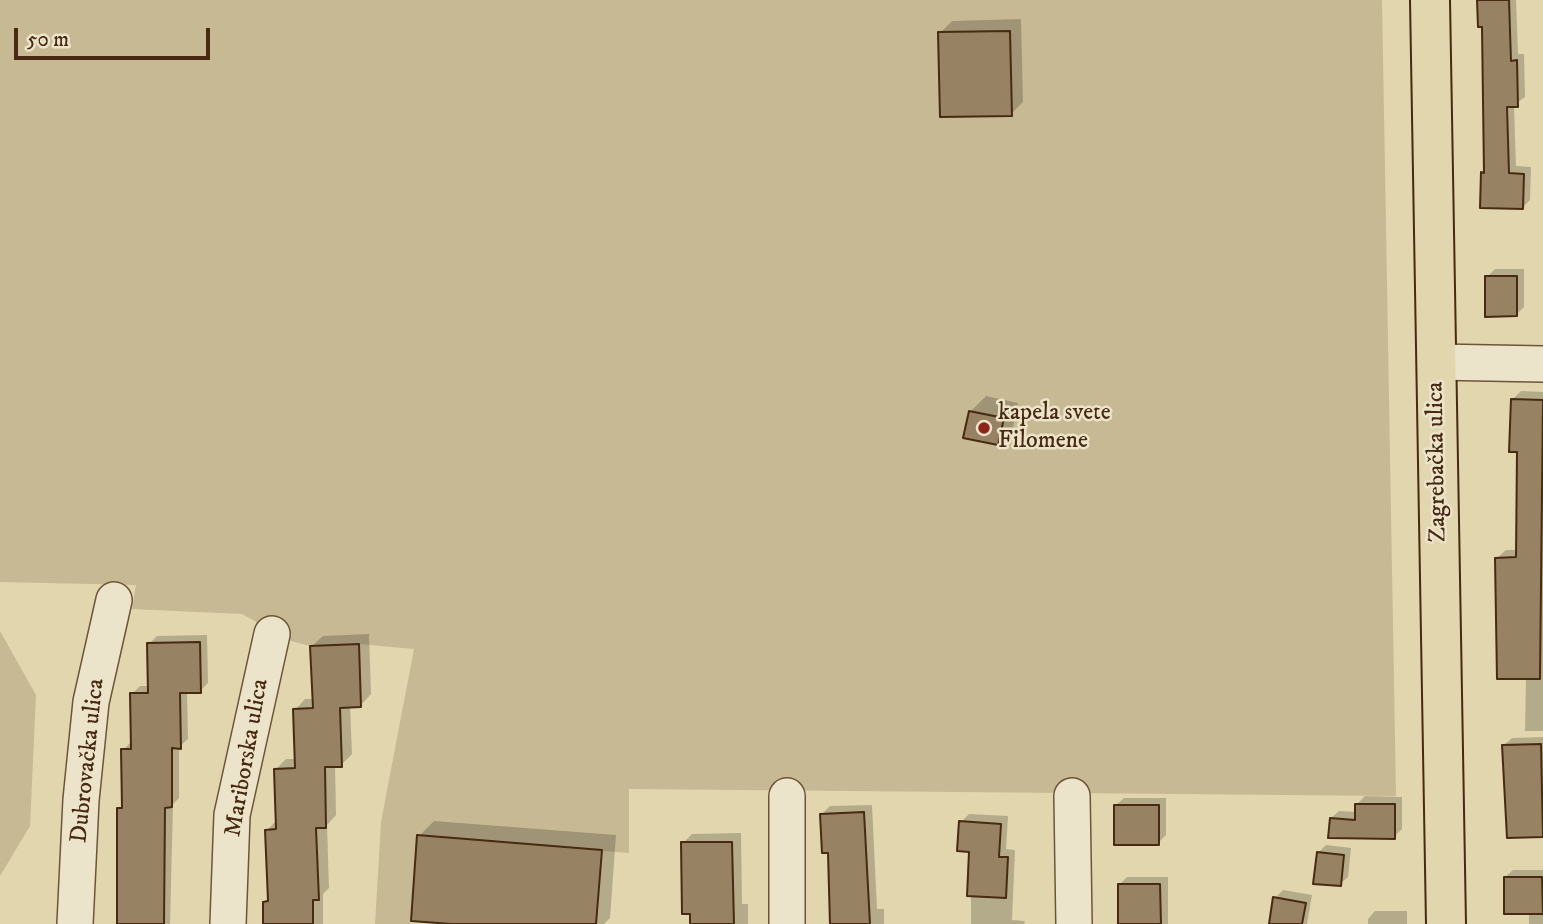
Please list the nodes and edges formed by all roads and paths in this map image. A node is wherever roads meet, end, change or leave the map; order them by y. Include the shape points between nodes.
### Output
1 (1430, 0) edge
2 (1436, 362) junction
3 (1543, 364) edge
4 (114, 600) dead end
5 (272, 634) dead end
6 (786, 796) dead end
7 (1072, 796) dead end
8 (75, 924) edge
9 (228, 924) edge
10 (787, 924) edge
11 (1074, 924) edge
12 (1447, 924) edge

1 - 2 main road, Zagrebačka ulica
2 - 3 street
2 - 12 main road, Zagrebačka ulica
4 - 8 street, Dubrovačka ulica via 91,702
5 - 9 street, Mariborska ulica via 232,815
6 - 10 street
7 - 11 street

